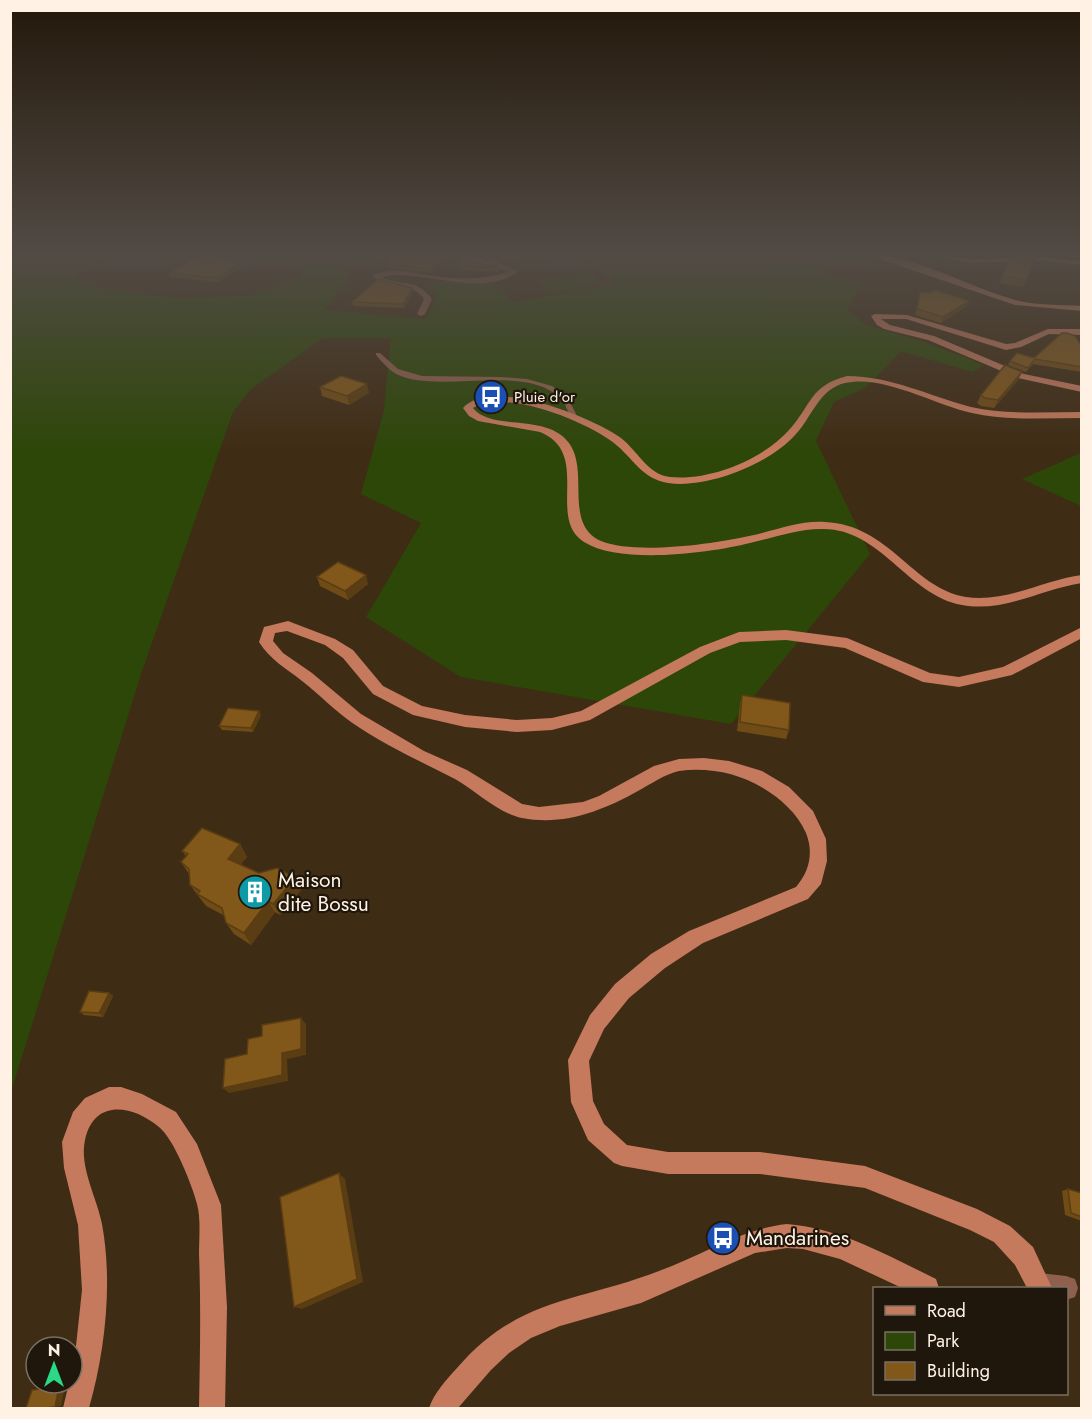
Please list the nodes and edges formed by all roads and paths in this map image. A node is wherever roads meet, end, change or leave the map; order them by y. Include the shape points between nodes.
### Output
1 (878, 320) edge
2 (917, 320) edge
3 (1082, 332) edge
4 (378, 354) dead end
5 (1082, 389) edge
6 (1082, 416) edge
7 (574, 418) junction
8 (1082, 579) edge
9 (1082, 632) edge
10 (925, 1287) edge
11 (1040, 1287) edge
12 (76, 1408) edge
13 (212, 1408) edge
14 (442, 1408) edge

1 - 5 main road via 887,327 931,338 1021,376
2 - 3 main road via 1011,348 1042,333
4 - 7 lane via 392,368 423,379 502,378 533,383 559,392 573,406
6 - 7 main road via 973,410 884,383 840,380 831,383 817,398 792,434 762,456 720,473 676,480 654,476 618,441
7 - 8 main road via 516,402 476,403 468,408 474,416 491,422 539,428 561,440 569,452 575,483 576,529 603,547 678,549 737,543 798,528 839,525 874,539 918,580 961,600 994,602
9 - 11 main road via 1007,671 959,682 928,678 847,643 786,635 739,637 705,650 585,716 552,724 517,726 418,711 378,690 348,654 330,642 288,626 269,630 266,635 266,642 278,657 356,718 518,810 539,814 583,809 679,765 729,767 756,776 783,792 807,816 817,839 815,878 802,893 696,937 658,961 622,991 597,1022 579,1060 582,1102 596,1132 622,1155 668,1164 760,1164 865,1177 1002,1234 1024,1256
10 - 14 main road via 819,1240 789,1236 753,1240 669,1280 554,1314 512,1334 484,1356
12 - 13 main road via 87,1363 93,1290 90,1225 75,1168 73,1142 81,1120 93,1106 109,1098 142,1105 168,1120 189,1152 209,1205 214,1307

